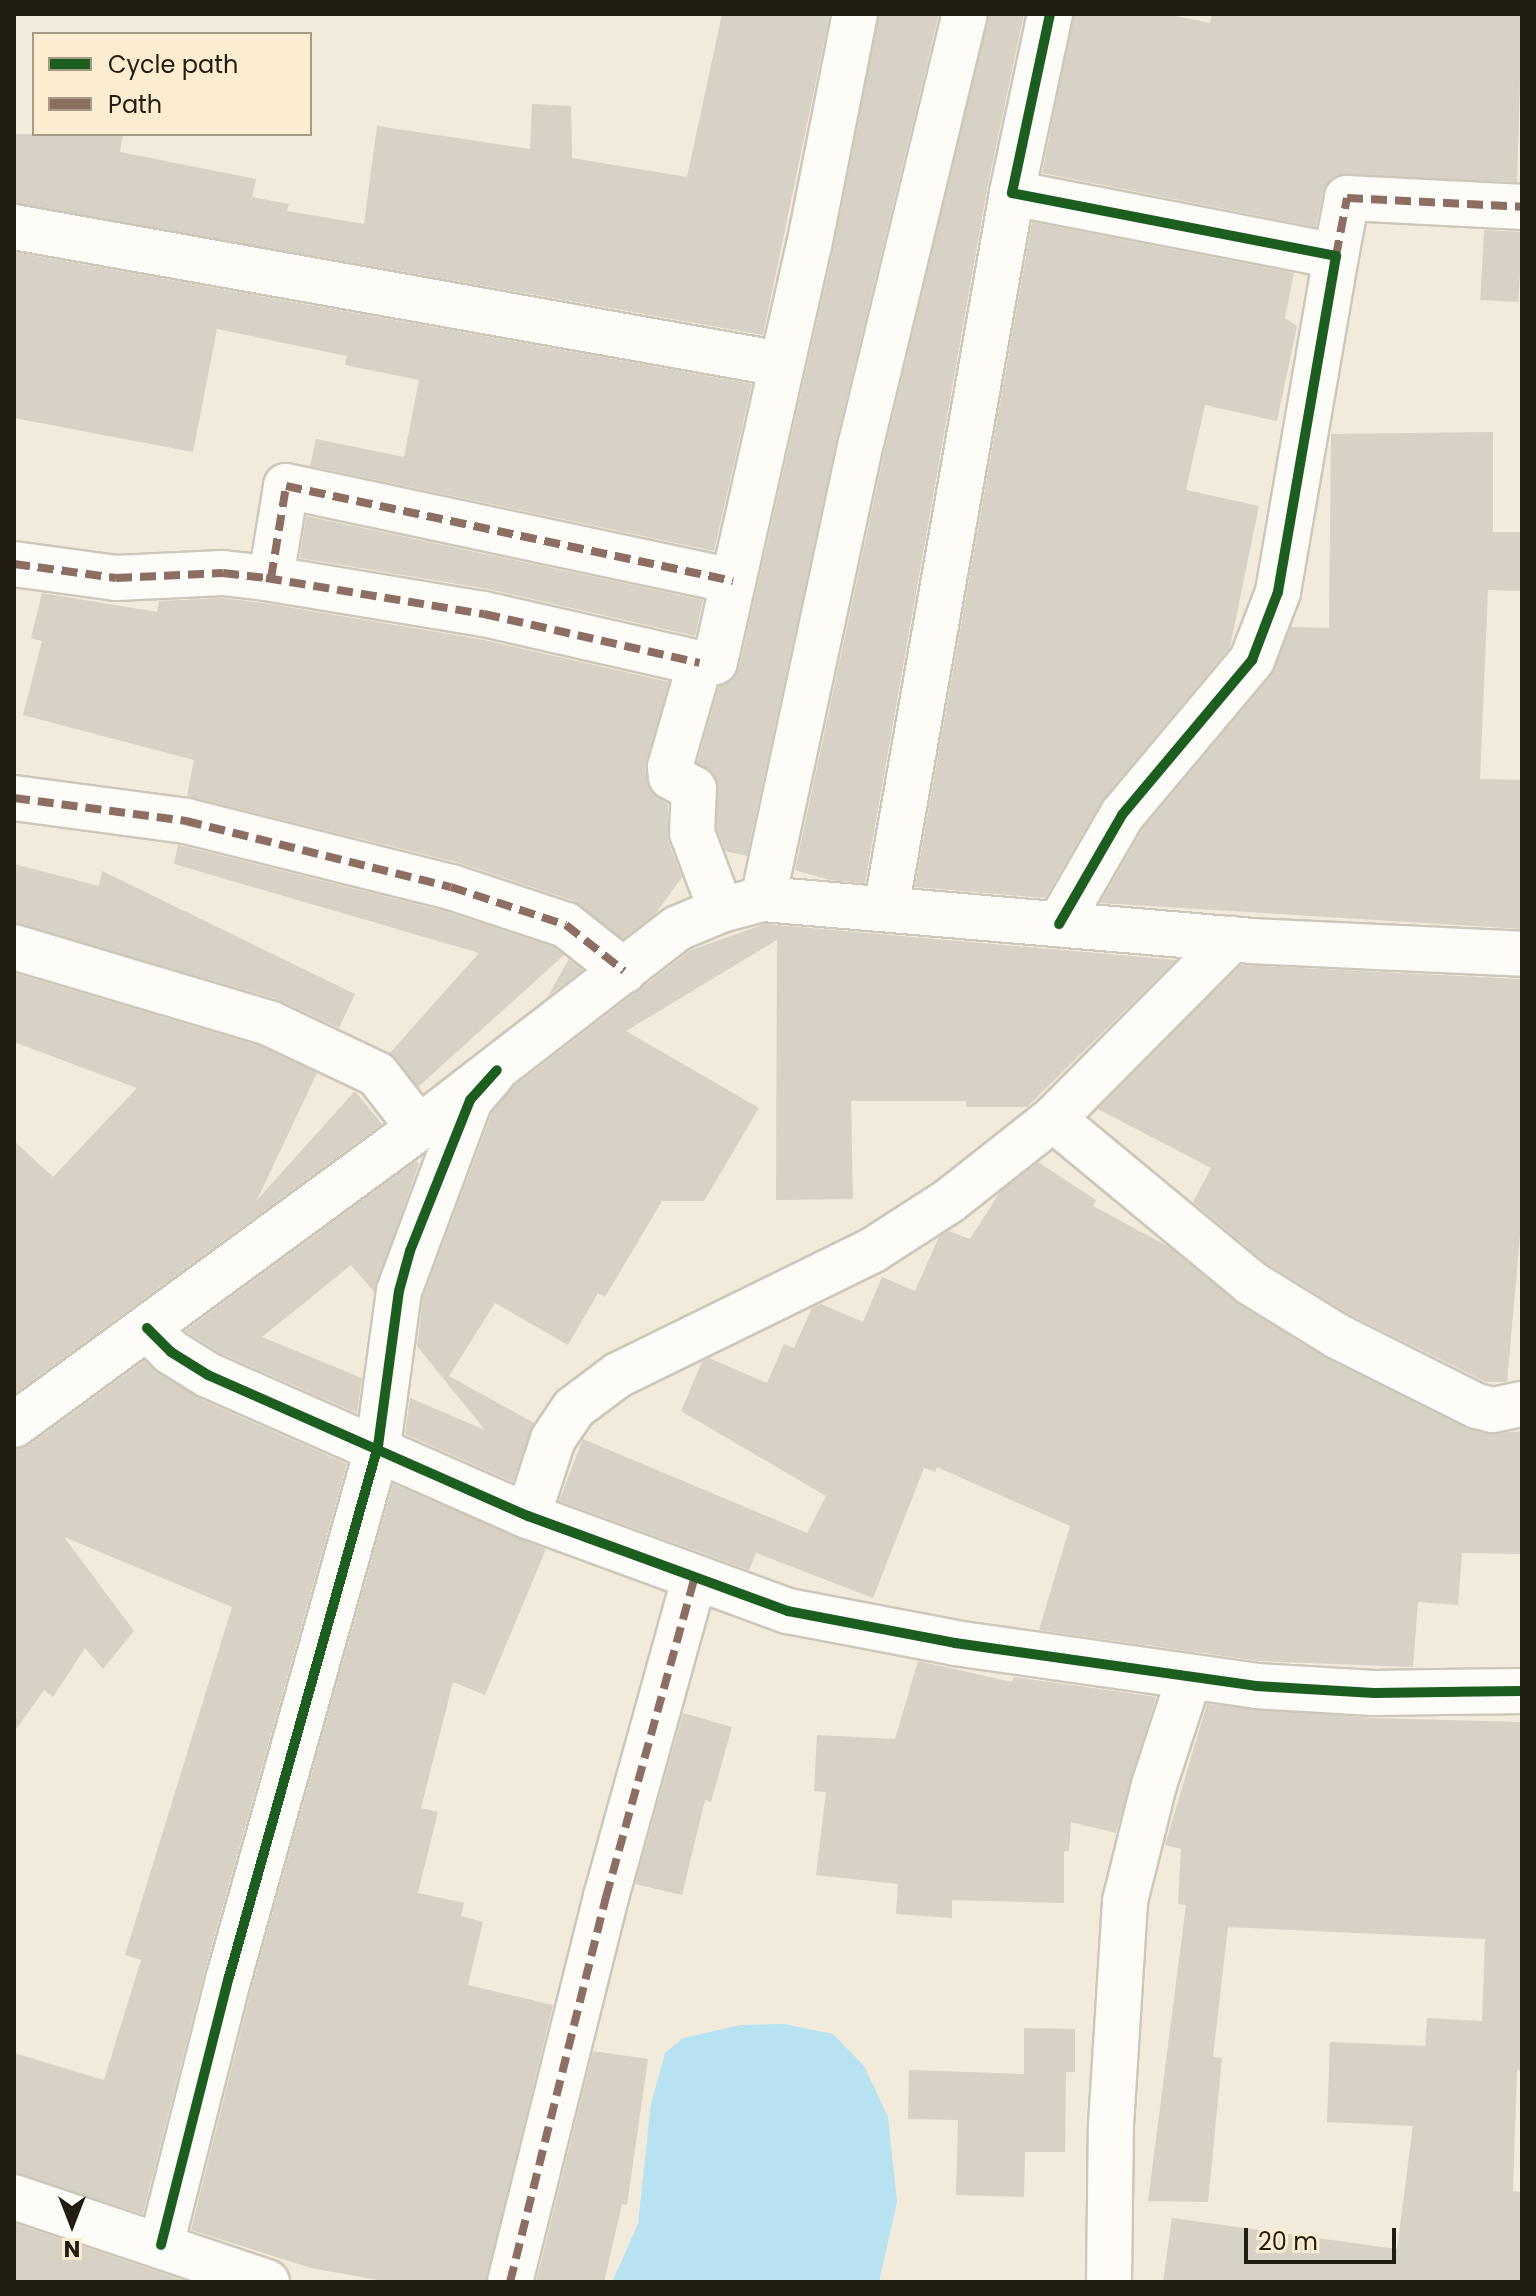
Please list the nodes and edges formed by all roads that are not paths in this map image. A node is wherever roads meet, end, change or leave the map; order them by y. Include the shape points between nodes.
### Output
1 (855, 14) edge
2 (965, 14) edge
3 (1050, 14) edge
4 (1012, 193) junction
5 (1522, 207) edge
6 (14, 227) edge
7 (1336, 256) junction
8 (781, 364) junction
9 (14, 564) edge
10 (271, 578) junction
11 (733, 581) junction
12 (700, 663) junction
13 (14, 798) edge
14 (763, 899) junction
15 (886, 909) junction
16 (721, 910) junction
17 (1059, 924) junction
18 (1232, 939) junction
19 (14, 947) edge
20 (1522, 954) edge
21 (624, 971) junction
22 (497, 1070) junction
23 (1053, 1119) junction
24 (419, 1128) junction
25 (147, 1328) junction
26 (1522, 1404) edge
27 (14, 1425) edge
28 (378, 1446) junction
29 (528, 1516) junction
30 (694, 1579) junction
31 (1189, 1678) junction
32 (1522, 1691) edge
33 (14, 2197) edge
34 (161, 2245) junction
35 (267, 2282) edge
36 (510, 2282) edge
37 (1109, 2282) edge

1 - 8 street
2 - 14 street via 861,443
3 - 4 street
4 - 7 street
4 - 15 street
5 - 7 street via 1347,198
6 - 8 street
7 - 17 street via 1278,592 1252,660 1122,815
8 - 11 street
9 - 10 street via 116,578 223,573
10 - 11 street via 286,486
10 - 12 street via 484,614
11 - 12 street via 715,662
12 - 16 street via 670,767 671,777 694,789 692,833
13 - 21 street via 186,821 451,887 566,925
14 - 15 street
14 - 16 street
15 - 17 street
16 - 21 street via 678,928
17 - 18 street
18 - 20 street
18 - 23 street
19 - 24 street via 269,1023 377,1074
21 - 22 street
22 - 24 street
22 - 28 street via 470,1100 410,1251 399,1291
23 - 26 street via 1263,1291 1337,1336 1477,1406 1493,1410
23 - 29 street via 949,1201 873,1250 618,1375 574,1408 553,1439
24 - 25 street
25 - 27 street
25 - 28 street via 171,1352 208,1375
28 - 29 street
28 - 34 street via 229,1977
29 - 30 street
30 - 31 street via 788,1611 955,1643
30 - 36 street via 610,1882
31 - 32 street via 1374,1693
31 - 37 street via 1154,1785 1125,1901 1111,2125
33 - 34 street
34 - 35 street

